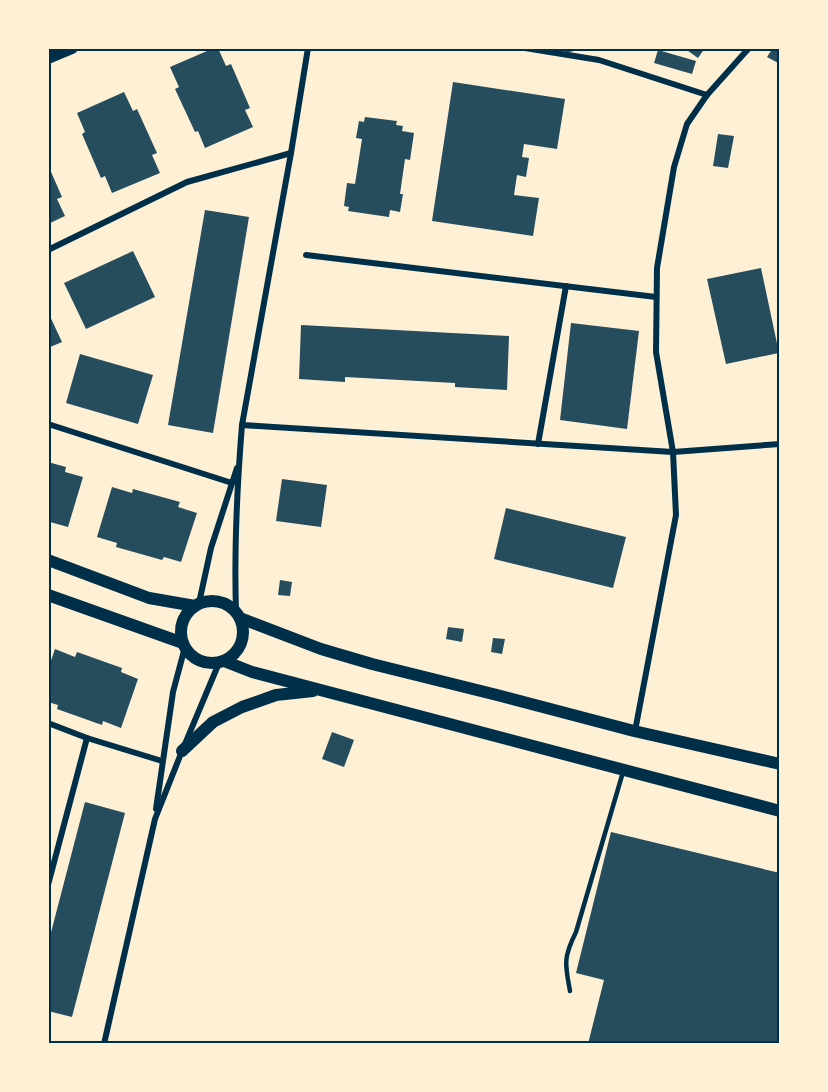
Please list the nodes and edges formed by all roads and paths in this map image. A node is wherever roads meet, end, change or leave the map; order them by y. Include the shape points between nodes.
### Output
1 (72, 48) edge
2 (308, 48) edge
3 (525, 48) edge
4 (749, 48) edge
5 (48, 58) edge
6 (707, 95) junction
7 (291, 153) junction
8 (48, 250) edge
9 (306, 255) dead end
10 (566, 286) junction
11 (656, 297) junction
12 (48, 424) edge
13 (242, 425) junction
14 (538, 444) junction
15 (780, 444) edge
16 (673, 452) junction
17 (239, 462) junction
18 (232, 483) junction
19 (48, 560) edge
20 (48, 595) edge
21 (197, 604) junction
22 (238, 614) junction
23 (184, 645) junction
24 (222, 662) junction
25 (321, 690) junction
26 (48, 723) edge
27 (634, 731) junction
28 (87, 738) junction
29 (182, 751) junction
30 (162, 761) junction
31 (780, 764) edge
32 (624, 770) junction
33 (780, 811) edge
34 (155, 819) junction
35 (48, 885) edge
36 (570, 991) dead end
37 (104, 1044) edge

1 - 5 main road
2 - 7 street
3 - 6 street via 598,60
4 - 6 street
6 - 11 street via 687,124 674,167
7 - 8 street via 187,182
7 - 13 street
9 - 10 street
10 - 11 street
10 - 14 street
11 - 16 street via 656,352
12 - 18 street
13 - 14 street
13 - 17 street
14 - 16 street
15 - 16 street
16 - 27 street via 676,515
17 - 18 street
17 - 22 street via 235,565
18 - 21 street
19 - 21 main road via 148,598
20 - 23 main road
21 - 22 main road via 219,601
21 - 23 main road via 181,626
22 - 24 main road via 243,626 242,643 232,657
22 - 27 main road via 321,649
23 - 24 main road via 200,661
23 - 30 street
24 - 25 main road
24 - 29 street
25 - 29 main road via 276,695 242,707 213,722
25 - 32 main road
26 - 28 street
27 - 31 main road
28 - 30 street
28 - 35 street
29 - 34 street
30 - 34 street
32 - 33 main road
32 - 36 lane via 565,962
34 - 37 street

